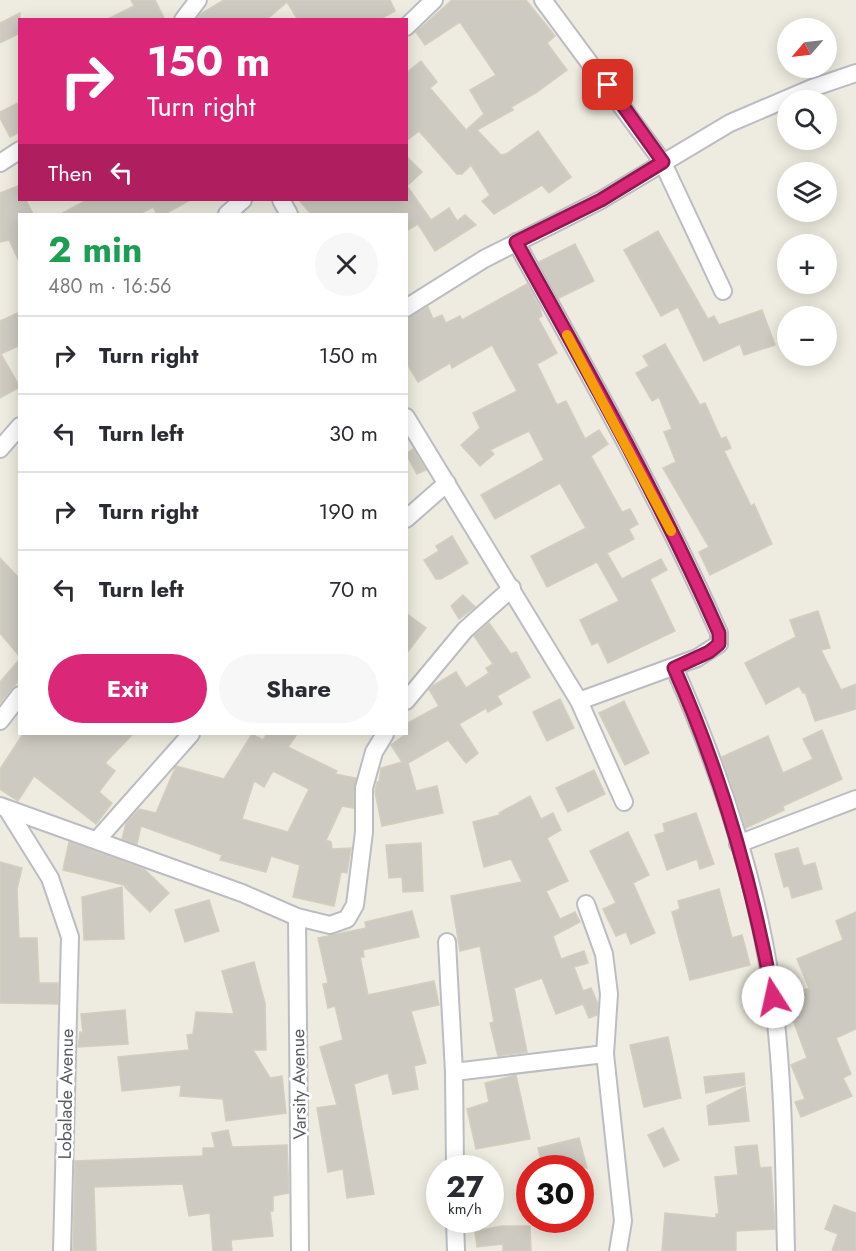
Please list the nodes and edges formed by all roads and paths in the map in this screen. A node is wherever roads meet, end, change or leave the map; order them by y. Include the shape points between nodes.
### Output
1 (198, 0) edge
2 (434, 0) edge
3 (543, 0) edge
4 (184, 18) edge
5 (408, 25) edge
6 (856, 73) edge
7 (18, 151) edge
8 (663, 162) junction
9 (0, 163) edge
10 (242, 201) edge
11 (228, 213) edge
12 (516, 242) junction
13 (723, 291) dead end
14 (408, 307) edge
15 (408, 420) edge
16 (18, 428) edge
17 (2, 442) edge
18 (447, 483) junction
19 (408, 517) edge
20 (512, 588) junction
21 (674, 668) junction
22 (18, 698) edge
23 (408, 699) edge
24 (579, 701) junction
25 (0, 721) edge
26 (190, 735) edge
27 (384, 735) edge
28 (856, 799) edge
29 (624, 802) dead end
30 (3, 807) edge
31 (97, 840) junction
32 (738, 844) junction
33 (586, 904) dead end
34 (297, 916) junction
35 (447, 942) dead end
36 (605, 1054) junction
37 (454, 1072) junction
38 (455, 1155) edge
39 (455, 1233) edge
40 (62, 1251) edge
41 (300, 1251) edge
42 (456, 1251) edge
43 (618, 1251) edge
44 (786, 1251) edge

1 - 4 street
2 - 5 street
3 - 8 street
6 - 8 street via 730,123
7 - 9 street
8 - 12 street via 601,200
8 - 13 street
10 - 11 street
12 - 14 street
12 - 21 street via 679,545 719,633 719,644 709,652
15 - 18 street
16 - 17 street
18 - 19 street
18 - 20 street
20 - 23 street via 465,630
20 - 24 street
21 - 24 street
21 - 32 street via 704,736
22 - 25 street
24 - 29 street
26 - 31 street
27 - 34 street via 374,752 364,788 364,832 355,906 351,914 330,926
28 - 32 street
30 - 31 street
30 - 40 street, Lobalade Avenue via 50,878 70,937
31 - 34 street
32 - 44 street via 760,926 773,997 782,1103
33 - 36 street via 604,954 609,994
34 - 41 street, Varsity Avenue
35 - 37 street
36 - 37 street
36 - 43 street via 623,1221
37 - 38 street
39 - 42 street

